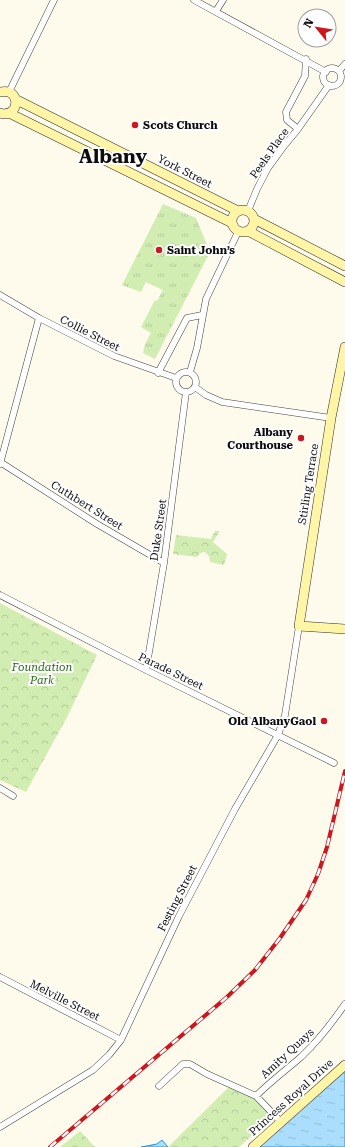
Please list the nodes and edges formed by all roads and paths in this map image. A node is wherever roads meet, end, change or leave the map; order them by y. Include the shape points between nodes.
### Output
1 (54, 0) edge
2 (194, 0) edge
3 (223, 0) edge
4 (216, 11) junction
5 (306, 60) junction
6 (345, 64) edge
7 (339, 71) junction
8 (326, 72) junction
9 (329, 85) junction
10 (4, 92) edge
11 (15, 99) junction
12 (5, 113) edge
13 (298, 129) junction
14 (238, 211) junction
15 (248, 211) junction
16 (254, 219) junction
17 (232, 223) junction
18 (248, 231) junction
19 (238, 232) junction
20 (345, 266) edge
21 (345, 282) edge
22 (0, 295) edge
23 (202, 315) junction
24 (39, 318) junction
25 (345, 347) edge
26 (190, 372) junction
27 (158, 373) junction
28 (176, 378) junction
29 (195, 387) junction
30 (186, 392) junction
31 (331, 418) junction
32 (0, 463) edge
33 (164, 562) junction
34 (0, 595) edge
35 (299, 626) junction
36 (345, 629) edge
37 (146, 670) junction
38 (278, 735) junction
39 (334, 763) dead end
40 (0, 788) edge
41 (13, 796) dead end
42 (0, 977) edge
43 (345, 1004) edge
44 (121, 1040) junction
45 (345, 1065) edge
46 (159, 1086) dead end
47 (256, 1096) junction
48 (281, 1122) junction
49 (0, 1127) edge
50 (253, 1147) edge

1 - 10 street
2 - 4 street
3 - 4 street
4 - 5 street
5 - 8 street
5 - 13 street, Peels Place via 305,76 286,112 287,120
6 - 7 street
7 - 8 street via 331,69
7 - 9 street via 339,82 334,86
8 - 9 street via 324,79
9 - 13 street, Peels Place
10 - 11 main road, York Street
11 - 12 main road via 15,107
11 - 14 main road, York Street
12 - 17 main road
13 - 15 street, Peels Place via 268,168
14 - 15 main road
14 - 17 main road via 233,216
15 - 16 main road
16 - 18 main road via 253,226
16 - 20 main road
17 - 19 main road
18 - 19 main road
18 - 21 main road
19 - 23 street via 210,289
22 - 24 street, Collie Street
23 - 26 street
23 - 27 street via 188,318
24 - 27 street, Collie Street via 114,356
24 - 32 street
25 - 31 main road, Stirling Terrace
26 - 28 street via 181,373
26 - 29 street via 195,377
27 - 28 street, Collie Street
28 - 30 street via 177,388
29 - 30 street
29 - 31 street via 222,402
30 - 33 street, Duke Street
31 - 35 main road, Stirling Terrace
32 - 33 street, Cuthbert Street via 97,524
33 - 37 street, Duke Street
34 - 37 street, Parade Street
35 - 36 main road
35 - 38 street, Festing Street via 285,715
37 - 38 street, Parade Street
38 - 39 street, Parade Street
38 - 44 street, Festing Street via 235,809 179,916
40 - 41 street
42 - 44 street, Melville Street
43 - 47 street, Amity Quays via 331,1024 301,1056
44 - 49 street, Festing Street via 93,1070
45 - 48 main road, Princess Royal Drive
46 - 47 street via 183,1064 190,1064
47 - 48 street
48 - 50 main road, Princess Royal Drive

